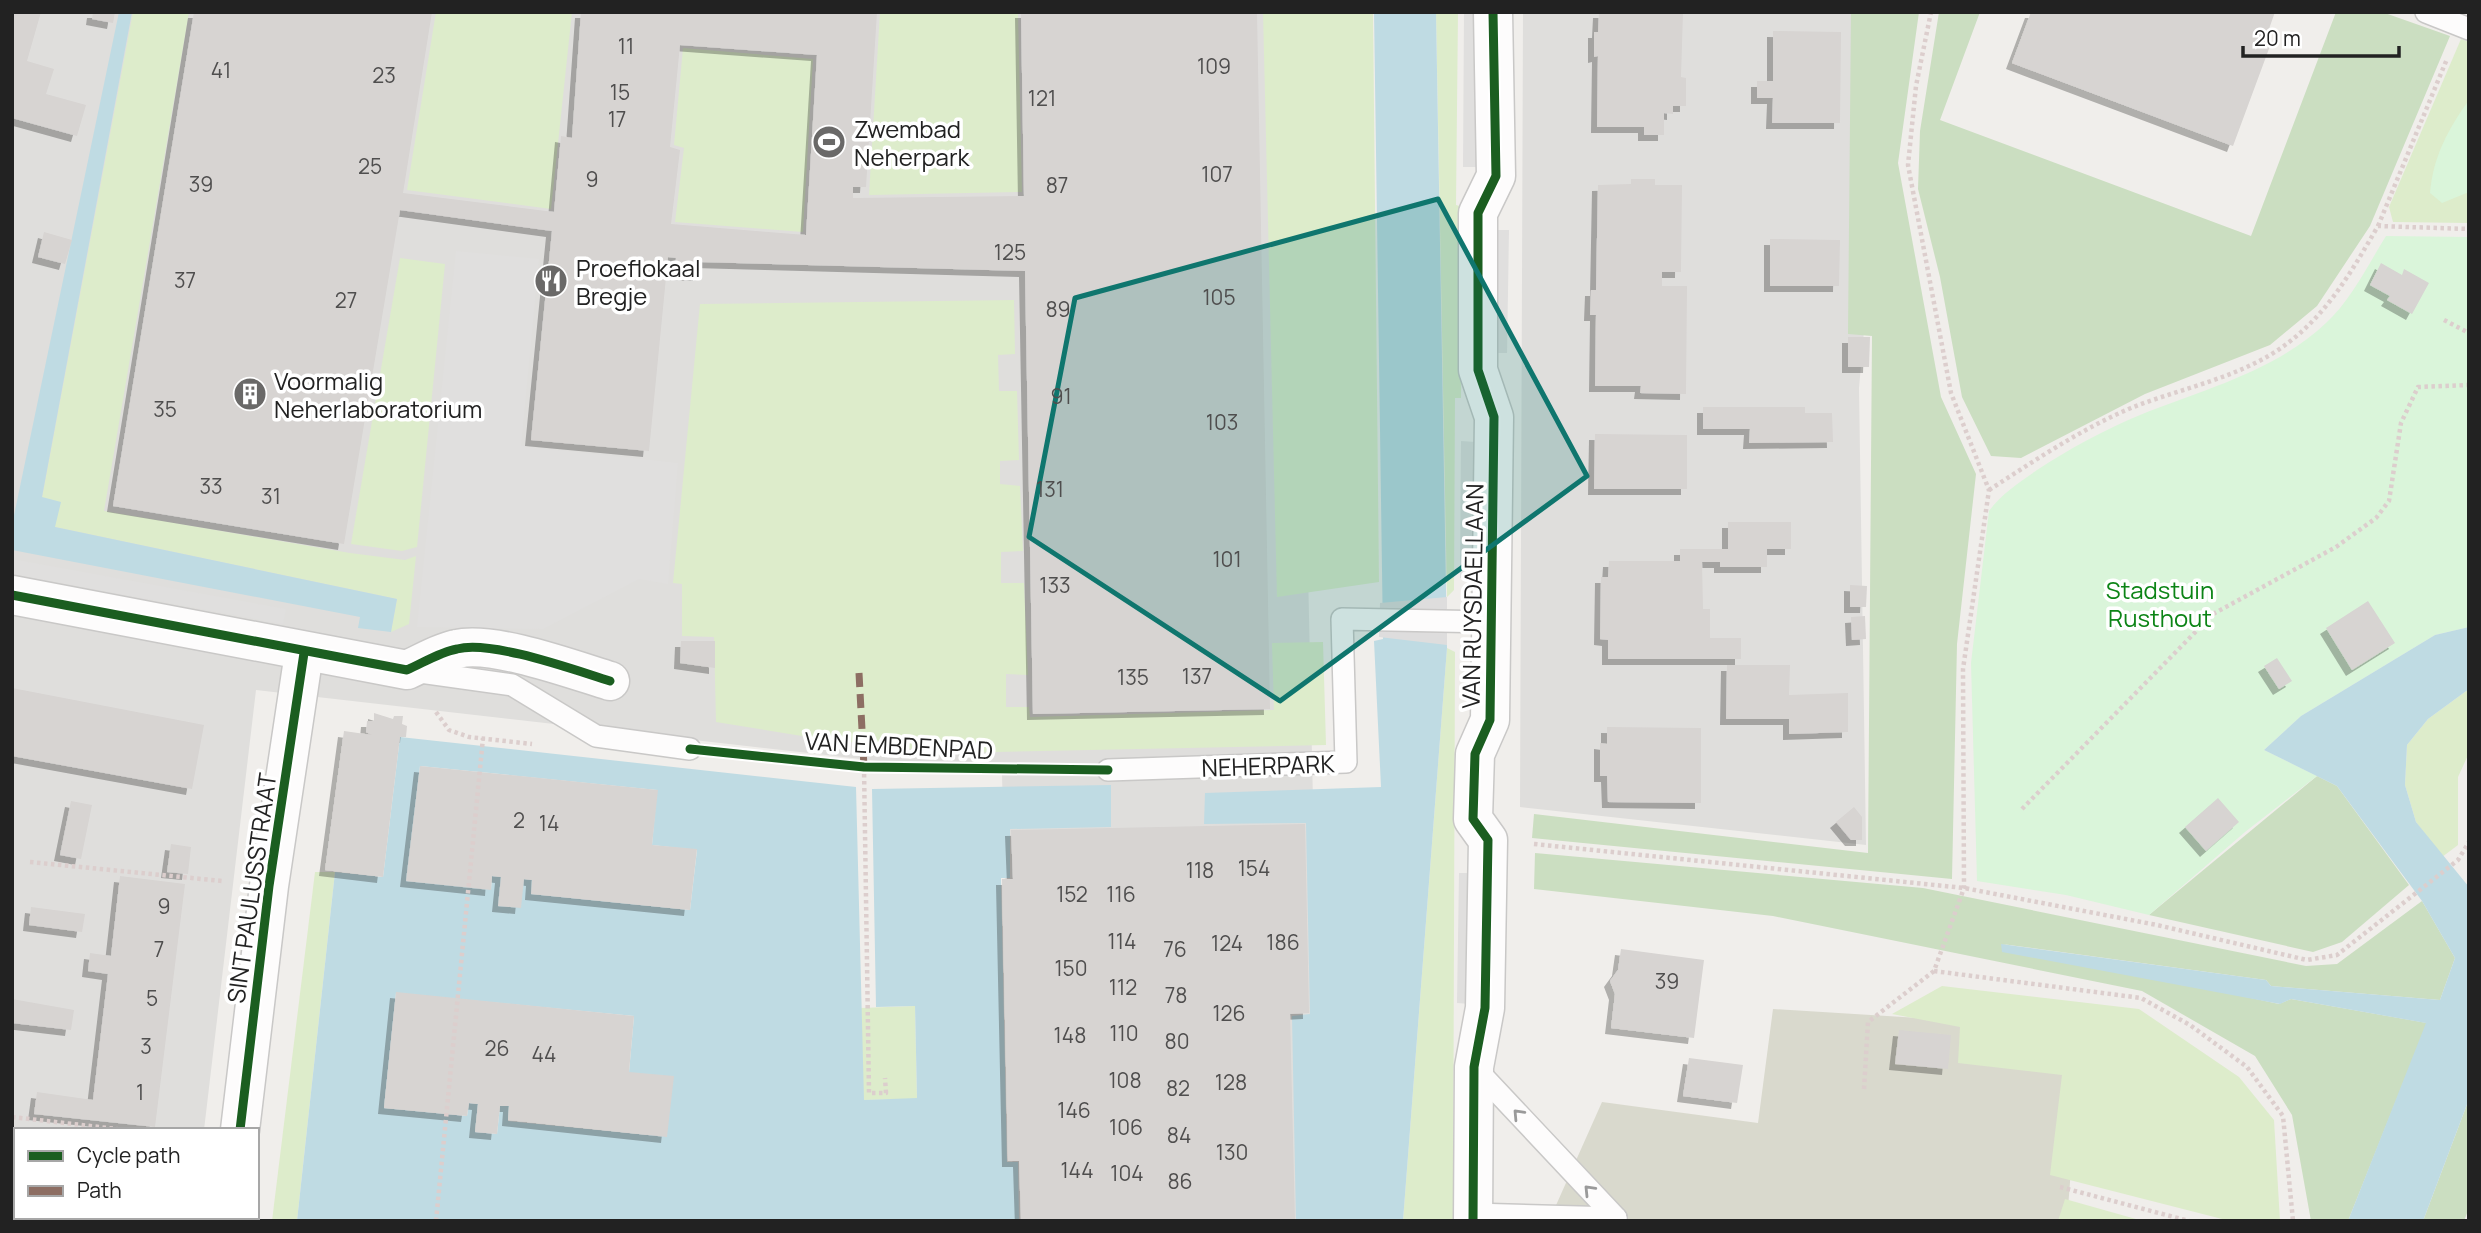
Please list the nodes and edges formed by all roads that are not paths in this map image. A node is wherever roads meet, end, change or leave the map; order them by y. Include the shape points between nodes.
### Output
1 (1493, 12) edge
2 (2426, 12) edge
3 (2462, 26) edge
4 (12, 595) edge
5 (1490, 622) junction
6 (304, 653) junction
7 (407, 670) junction
8 (610, 681) dead end
9 (690, 749) dead end
10 (1108, 770) dead end
11 (1474, 1067) junction
12 (240, 1128) edge
13 (1473, 1217) edge

1 - 5 street, VAN RUYSDAELLAAN via 1496,176 1478,213 1478,370 1494,417
2 - 3 lane
4 - 6 street
5 - 10 lane, NEHERPARK via 1342,619 1346,762
5 - 11 street, VAN RUYSDAELLAAN via 1490,720 1475,754 1474,820 1488,840 1485,1008
6 - 7 street
6 - 12 street, SINT PAULUSSTRAAT via 269,886
7 - 8 street via 458,648 478,649 529,656
7 - 9 lane via 512,685 596,736
11 - 13 street, VAN RUYSDAELLAAN
13 -> 11 lane via 1616,1218

